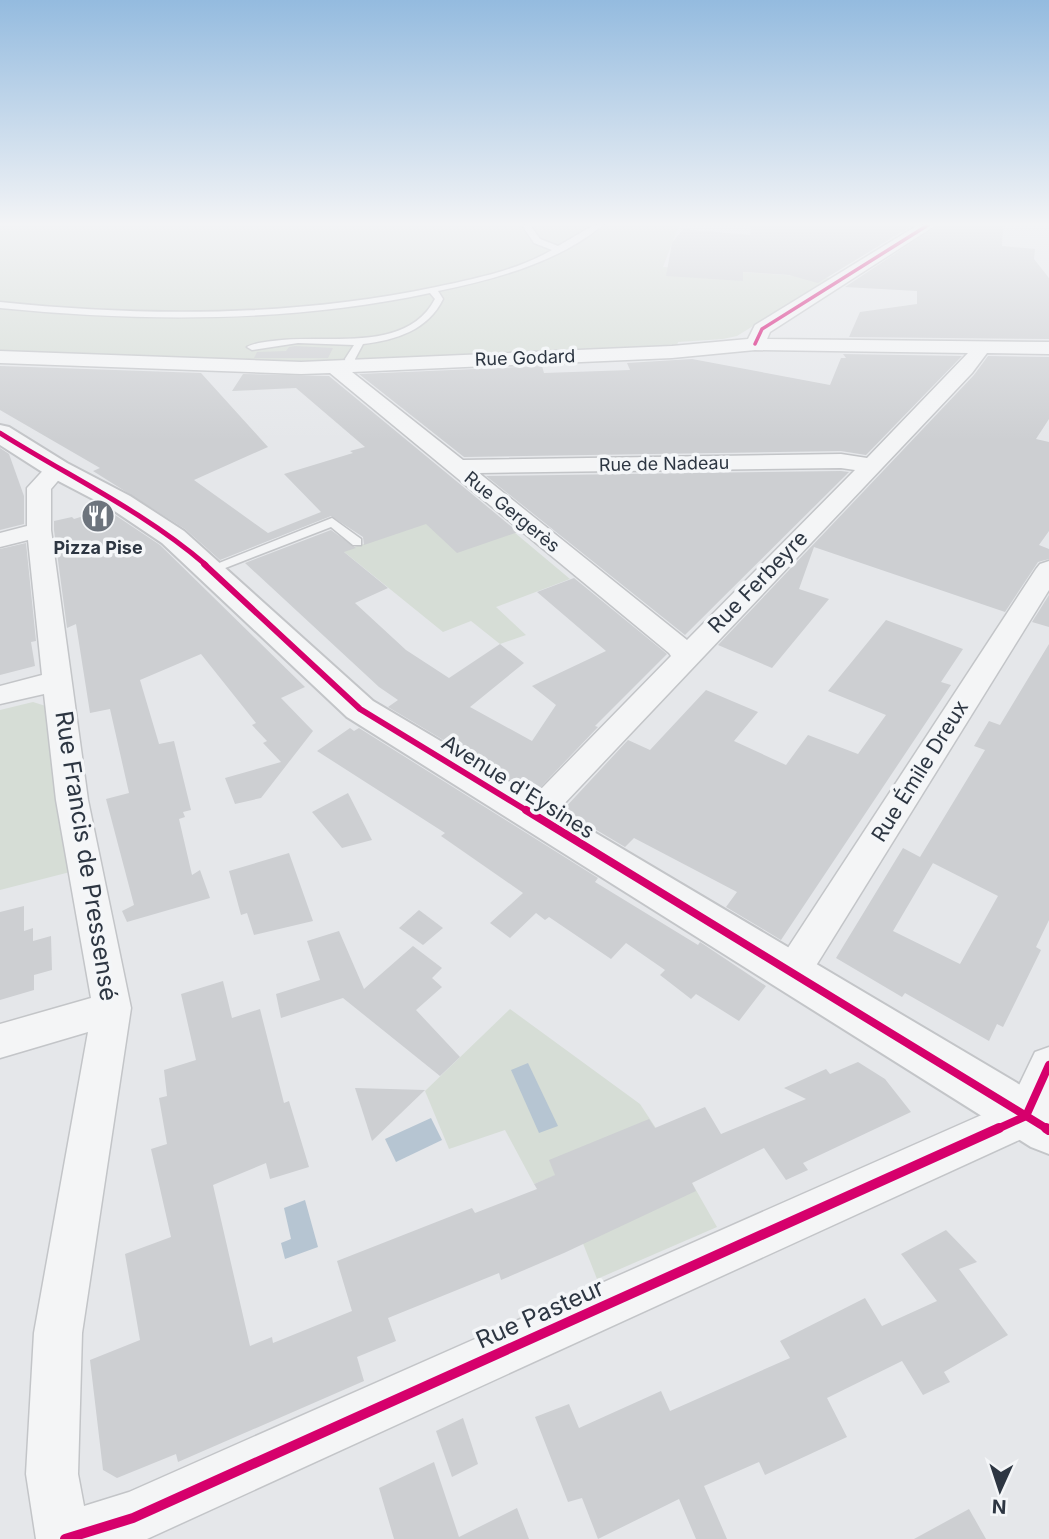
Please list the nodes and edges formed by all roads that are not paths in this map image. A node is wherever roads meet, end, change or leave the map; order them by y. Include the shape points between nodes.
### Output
1 (389, 297) edge
2 (437, 297) edge
3 (813, 297) edge
4 (0, 304) edge
5 (360, 342) junction
6 (755, 344) junction
7 (252, 347) dead end
8 (974, 347) junction
9 (1049, 348) edge
10 (0, 356) edge
11 (344, 366) junction
12 (0, 433) edge
13 (872, 465) junction
14 (456, 467) junction
15 (57, 469) junction
16 (38, 530) junction
17 (0, 540) edge
18 (357, 542) dead end
19 (210, 569) junction
20 (1049, 569) edge
21 (686, 657) junction
22 (58, 681) junction
23 (0, 695) edge
24 (536, 818) junction
25 (791, 974) junction
26 (111, 1009) junction
27 (0, 1041) edge
28 (1049, 1065) edge
29 (1038, 1123) edge
30 (64, 1539) edge

1 - 4 lane via 220,313 70,312
2 - 5 lane via 429,314 391,336
3 - 6 street via 762,329
5 - 7 lane via 298,340
5 - 11 lane
6 - 8 street, Rue Godard
6 - 11 street, Rue Godard via 693,351
8 - 9 street, Rue Godard
8 - 13 street, Rue Ferbeyre via 978,354
10 - 11 street, Rue Godard
11 - 14 street, Rue Gergerès via 338,370
12 - 15 street, Avenue d'Eysines
13 - 14 street, Rue de Nadeau via 841,461
13 - 21 street, Rue Ferbeyre
14 - 21 street, Rue Gergerès
15 - 16 street, Rue Francis de Pressensé via 40,488
15 - 19 street, Avenue d'Eysines via 120,502 173,537
16 - 17 street
16 - 22 street, Rue Francis de Pressensé
18 - 19 lane via 331,522
19 - 24 street, Avenue d'Eysines via 360,709
20 - 25 street, Rue Émile Dreux
21 - 24 street, Rue Ferbeyre
22 - 23 street
22 - 26 street, Rue Francis de Pressensé via 72,800
24 - 25 street, Avenue d'Eysines
25 - 29 street, Avenue d'Eysines
26 - 27 street
26 - 30 street, Rue Francis de Pressensé via 58,1333 52,1474
28 - 29 street
29 - 30 street, Rue Pasteur via 145,1513

